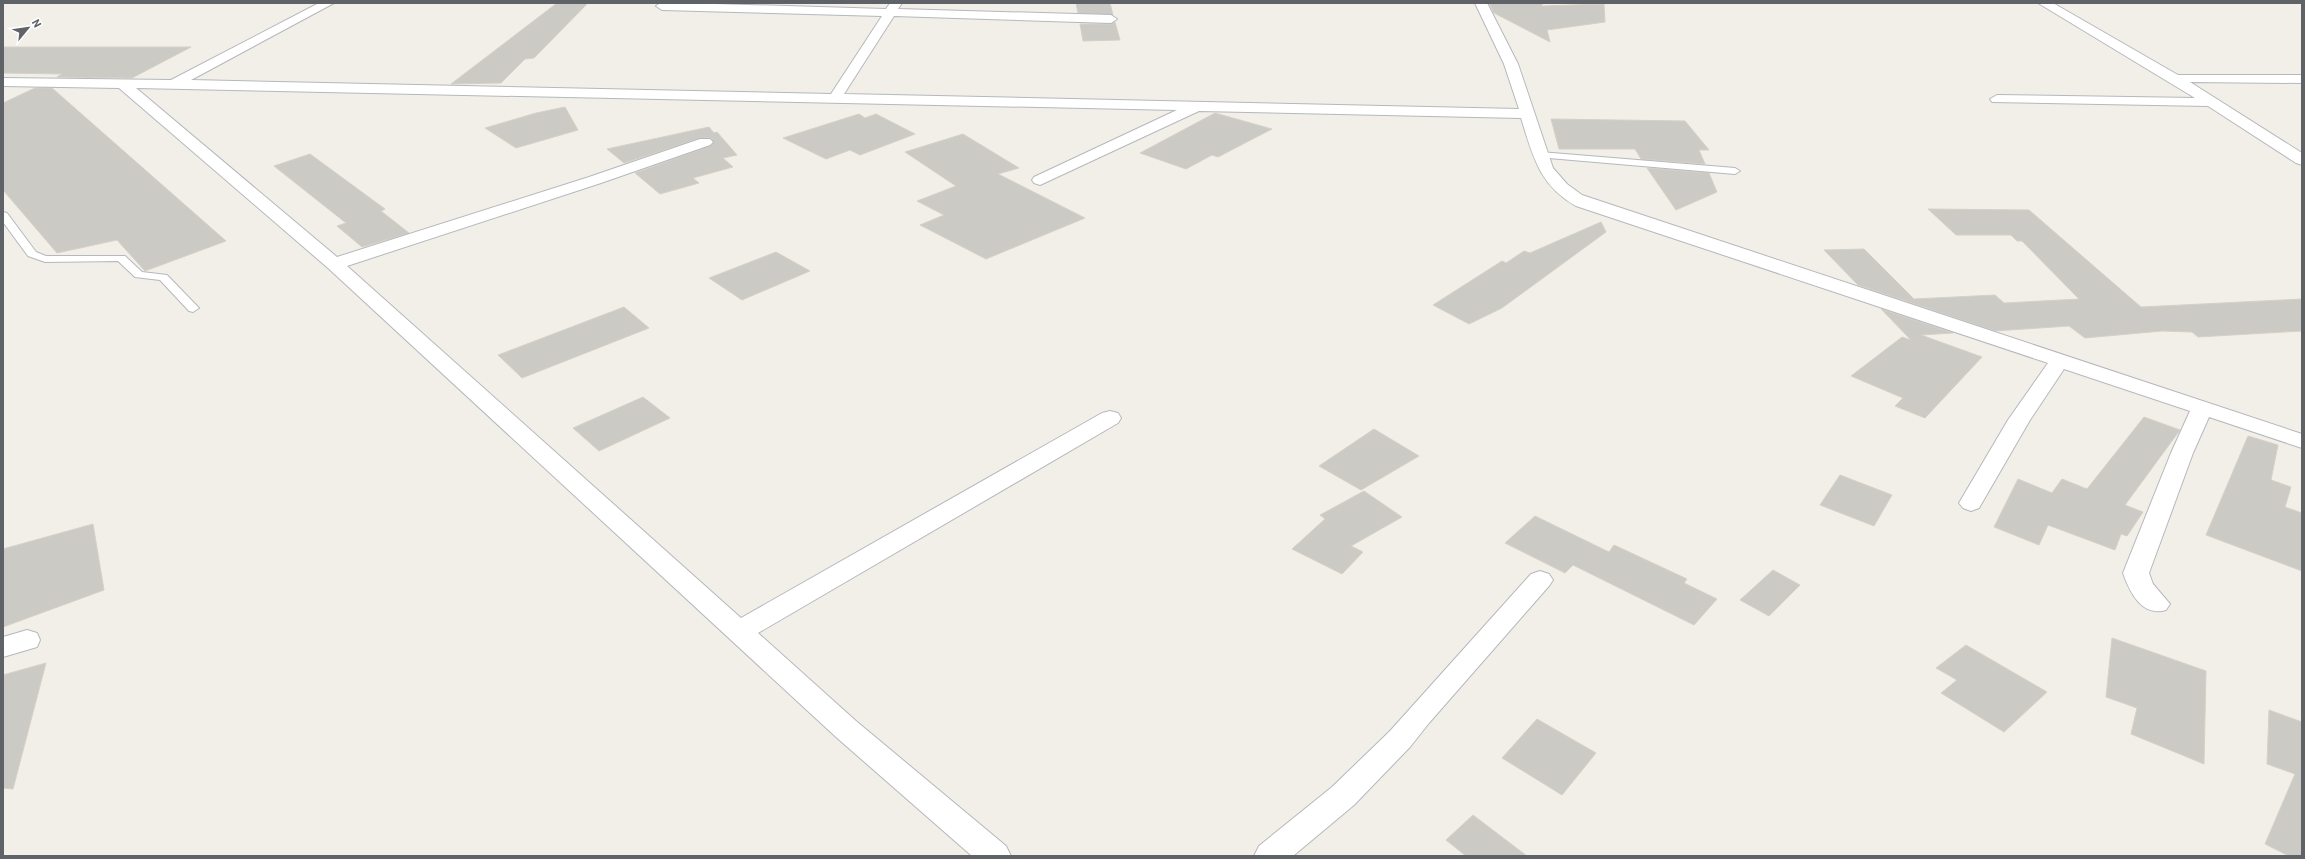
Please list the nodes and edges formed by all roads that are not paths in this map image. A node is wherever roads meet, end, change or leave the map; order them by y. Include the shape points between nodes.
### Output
1 (328, 3) edge
2 (1481, 3) edge
3 (2044, 3) edge
4 (662, 6) dead end
5 (894, 7) edge
6 (1111, 19) dead end
7 (2302, 79) edge
8 (2177, 80) junction
9 (3, 82) edge
10 (123, 84) junction
11 (173, 85) junction
12 (835, 98) junction
13 (1997, 99) dead end
14 (2210, 102) junction
15 (1199, 106) junction
16 (1527, 114) junction
17 (705, 142) dead end
18 (1540, 155) junction
19 (2302, 160) edge
20 (1735, 171) dead end
21 (1040, 180) dead end
22 (3, 215) edge
23 (334, 264) junction
24 (193, 308) dead end
25 (2060, 360) junction
26 (2203, 407) junction
27 (1110, 418) dead end
28 (2302, 441) edge
29 (1971, 503) dead end
30 (1540, 580) dead end
31 (2156, 604) dead end
32 (738, 632) junction
33 (995, 856) edge
34 (1270, 856) edge

1 - 11 street
2 - 16 street via 1499,36
3 - 8 street
4 - 5 street
5 - 6 street
5 - 12 street
7 - 8 street
8 - 14 street
9 - 10 street
10 - 11 street
10 - 23 street
11 - 12 street
12 - 15 street
13 - 14 street
14 - 19 street
15 - 16 street
15 - 21 street
16 - 18 street
17 - 23 street via 528,203
18 - 20 lane
18 - 25 street via 1553,180 1569,195 1582,202
22 - 24 lane via 32,254 45,259 121,258 139,275 162,277
23 - 32 street
25 - 26 street
25 - 29 street via 2019,420
26 - 28 street
26 - 31 street via 2182,453 2136,573 2141,588
27 - 32 street
30 - 34 street via 1373,766 1343,796
32 - 33 street

